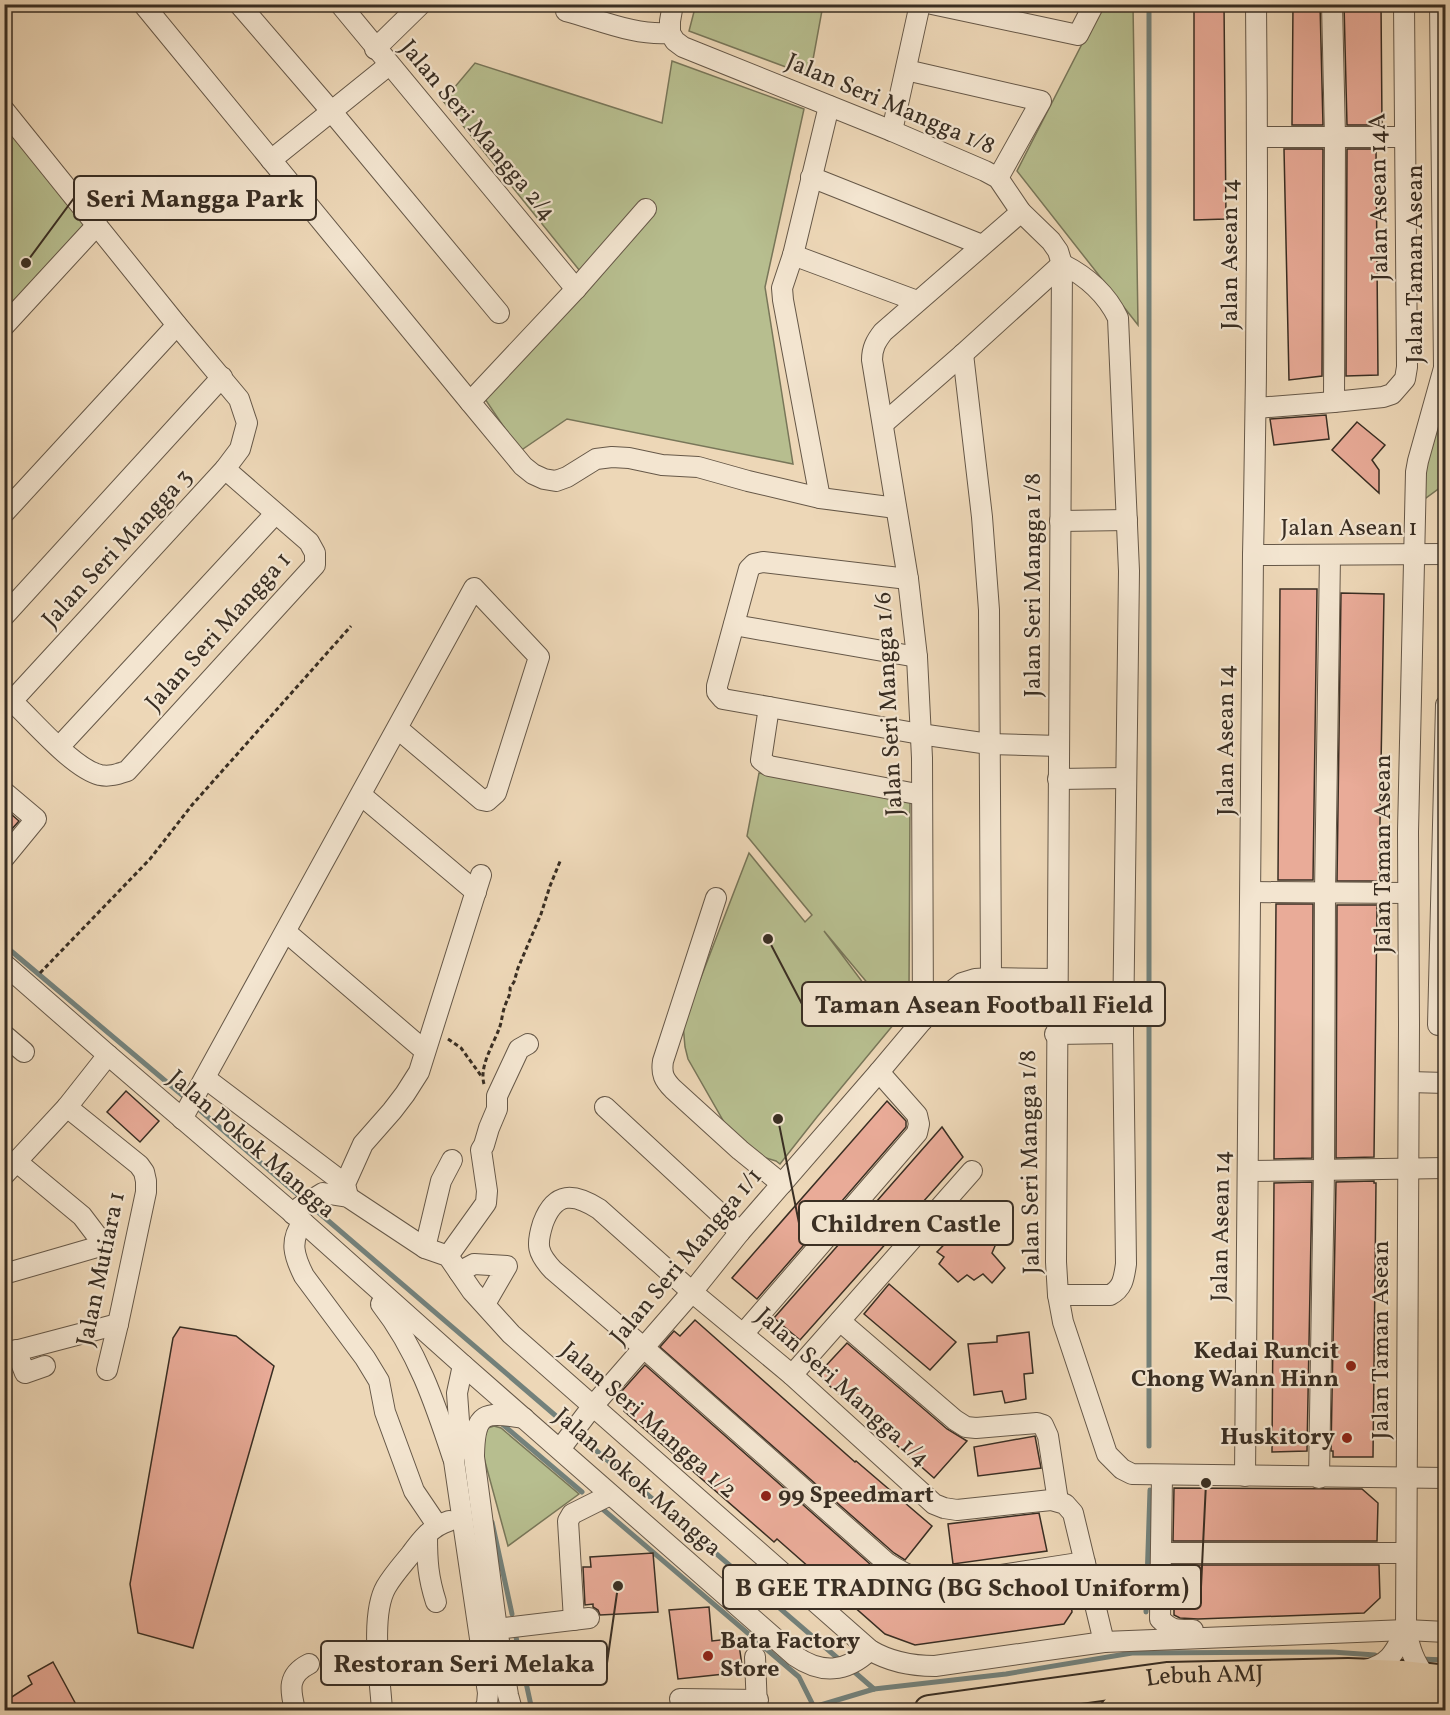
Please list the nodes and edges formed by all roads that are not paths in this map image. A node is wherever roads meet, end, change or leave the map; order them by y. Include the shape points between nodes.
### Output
1 (143, 4) edge
2 (239, 4) edge
3 (340, 4) edge
4 (421, 4) edge
5 (673, 4) edge
6 (920, 4) edge
7 (932, 4) edge
8 (1094, 4) edge
9 (1256, 4) edge
10 (1332, 4) edge
11 (1404, 4) edge
12 (1440, 4) edge
13 (566, 11) dead end
14 (670, 33) junction
15 (375, 49) junction
16 (389, 64) junction
17 (906, 70) junction
18 (829, 106) junction
19 (4, 110) edge
20 (332, 112) junction
21 (892, 131) junction
22 (1257, 137) junction
23 (1335, 137) junction
24 (1405, 138) junction
25 (271, 160) junction
26 (811, 177) junction
27 (998, 178) junction
28 (646, 209) dead end
29 (1021, 212) junction
30 (97, 225) junction
31 (982, 244) junction
32 (793, 255) junction
33 (1062, 264) junction
34 (576, 289) junction
35 (917, 301) junction
36 (498, 313) dead end
37 (177, 325) junction
38 (4, 326) edge
39 (963, 354) junction
40 (222, 377) junction
41 (470, 402) junction
42 (1334, 402) junction
43 (1256, 408) junction
44 (883, 424) junction
45 (225, 469) junction
46 (820, 498) junction
47 (896, 508) junction
48 (4, 513) edge
49 (275, 514) junction
50 (1060, 520) junction
51 (1127, 520) junction
52 (1415, 554) junction
53 (1446, 554) edge
54 (1253, 555) junction
55 (1330, 555) junction
56 (908, 579) junction
57 (4, 616) edge
58 (734, 625) junction
59 (917, 657) junction
60 (8, 698) edge
61 (1446, 705) edge
62 (770, 707) junction
63 (397, 728) junction
64 (920, 734) junction
65 (989, 744) junction
66 (1059, 746) junction
67 (59, 747) junction
68 (1126, 778) junction
69 (1058, 779) junction
70 (4, 792) edge
71 (361, 795) junction
72 (922, 795) junction
73 (1444, 835) edge
74 (4, 858) edge
75 (1251, 891) junction
76 (1324, 892) junction
77 (1408, 893) junction
78 (716, 898) dead end
79 (286, 932) junction
80 (4, 964) edge
81 (991, 978) junction
82 (1055, 979) junction
83 (923, 1020) junction
84 (1409, 1025) junction
85 (1442, 1025) edge
86 (1123, 1033) junction
87 (1055, 1034) junction
88 (4, 1035) edge
89 (528, 1044) dead end
90 (425, 1051) junction
91 (24, 1052) dead end
92 (108, 1055) junction
93 (879, 1072) junction
94 (205, 1078) junction
95 (1409, 1082) junction
96 (1446, 1083) edge
97 (67, 1107) junction
98 (605, 1107) dead end
99 (188, 1108) junction
100 (452, 1161) dead end
101 (11, 1168) edge
102 (1407, 1168) junction
103 (1446, 1168) edge
104 (1324, 1170) junction
105 (1248, 1171) junction
106 (972, 1172) dead end
107 (782, 1184) junction
108 (346, 1190) junction
109 (303, 1211) junction
110 (740, 1232) junction
111 (137, 1235) junction
112 (104, 1245) junction
113 (425, 1248) junction
114 (454, 1264) junction
115 (351, 1266) junction
116 (4, 1274) edge
117 (692, 1292) junction
118 (1058, 1295) junction
119 (484, 1304) junction
120 (840, 1321) junction
121 (118, 1324) junction
122 (743, 1334) junction
123 (644, 1347) junction
124 (10, 1352) edge
125 (463, 1365) junction
126 (45, 1366) dead end
127 (107, 1370) dead end
128 (792, 1375) junction
129 (587, 1415) junction
130 (524, 1418) junction
131 (460, 1435) junction
132 (564, 1444) junction
133 (474, 1457) junction
134 (454, 1461) junction
135 (1162, 1475) junction
136 (1245, 1476) junction
137 (1319, 1478) junction
138 (1407, 1478) junction
139 (1446, 1478) edge
140 (610, 1495) junction
141 (1058, 1501) junction
142 (463, 1518) junction
143 (432, 1530) junction
144 (1161, 1553) junction
145 (1406, 1553) junction
146 (1084, 1562) junction
147 (436, 1602) dead end
148 (1406, 1625) junction
149 (497, 1629) junction
150 (1446, 1632) edge
151 (1104, 1642) junction
152 (870, 1650) junction
153 (756, 1657) dead end
154 (309, 1664) dead end
155 (1348, 1673) junction
156 (1436, 1679) edge
157 (680, 1699) dead end
158 (1446, 1704) edge
159 (758, 1705) edge
160 (1245, 1706) edge
161 (296, 1710) edge
162 (382, 1710) edge
163 (484, 1710) edge
164 (512, 1710) edge
165 (929, 1710) edge
166 (1115, 1710) edge

1 - 25 street
2 - 20 street
3 - 15 street, Jalan Seri Mangga 2/4
4 - 15 street
5 - 14 street
6 - 17 street
7 - 8 street via 1078,35
9 - 22 street, Jalan Asean 14
10 - 23 street
11 - 24 street, Jalan Asean 14A
12 - 52 street, Jalan Taman Asean via 1444,368 1418,461
13 - 14 street via 639,32
14 - 18 street, Jalan Seri Mangga 1/8 via 683,48
15 - 16 street, Jalan Seri Mangga 2/4
16 - 20 street
16 - 34 street, Jalan Seri Mangga 2/4
17 - 21 street
17 - 27 street via 1041,102
18 - 21 street, Jalan Seri Mangga 1/8
18 - 26 street
19 - 30 street
20 - 25 street
20 - 36 street
21 - 27 street, Jalan Seri Mangga 1/8
22 - 23 street
22 - 43 street, Jalan Asean 14
23 - 24 street
23 - 42 street
24 - 42 street, Jalan Asean 14A via 1405,379 1392,394 1383,397
25 - 41 street
26 - 31 street
26 - 32 street
27 - 29 street, Jalan Seri Mangga 1/8
28 - 34 street
29 - 31 street
29 - 33 street, Jalan Seri Mangga 1/8 via 1051,242
30 - 37 street
30 - 38 street
31 - 35 street
32 - 35 street
32 - 46 street via 782,288 783,300
33 - 39 street
33 - 50 street, Jalan Seri Mangga 1/8
33 - 51 street via 1086,277 1118,318
34 - 41 street
35 - 44 street, Jalan Seri Mangga 1/6 via 883,332 872,351
37 - 40 street
37 - 48 street
39 - 44 street
39 - 65 street via 987,561
40 - 45 street, Jalan Seri Mangga 3 via 239,399 247,423 240,449
40 - 57 street
41 - 46 street via 523,466 544,479 556,481 596,459 612,457 698,467
42 - 43 street
43 - 54 street, Jalan Asean 14
44 - 47 street, Jalan Seri Mangga 1/6
45 - 49 street, Jalan Seri Mangga 1
45 - 60 street, Jalan Seri Mangga 3
46 - 47 street
47 - 56 street, Jalan Seri Mangga 1/6
49 - 67 street
49 - 67 street, Jalan Seri Mangga 1 via 309,542 315,553 315,565 127,771 102,775 88,770
50 - 51 street
50 - 66 street, Jalan Seri Mangga 1/8
51 - 68 street
52 - 53 street, Jalan Asean 1
52 - 55 street, Jalan Asean 1
52 - 77 street, Jalan Taman Asean
54 - 55 street, Jalan Asean 1
54 - 75 street, Jalan Asean 14
55 - 76 street
56 - 58 street via 754,564 749,569
56 - 59 street, Jalan Seri Mangga 1/6
58 - 59 street
58 - 62 street via 717,692 723,699
59 - 64 street, Jalan Seri Mangga 1/6
60 - 67 street
61 - 73 street
62 - 64 street
62 - 72 street via 762,760 769,766
63 - 63 street via 458,618 474,588 539,657 496,793 487,801 482,800
63 - 71 street
64 - 65 street
64 - 72 street, Jalan Seri Mangga 1/6
65 - 66 street
65 - 81 street
66 - 69 street, Jalan Seri Mangga 1/8
68 - 69 street
68 - 86 street
69 - 82 street, Jalan Seri Mangga 1/8
70 - 74 street via 36,819
71 - 79 street
71 - 90 street via 478,884
72 - 83 street, Jalan Seri Mangga 1/6
73 - 85 street
75 - 76 street
75 - 105 street, Jalan Asean 14
76 - 77 street
76 - 104 street
77 - 84 street, Jalan Taman Asean
78 - 107 street via 662,1071 673,1089
79 - 90 street
79 - 94 street
80 - 92 street, Jalan Pokok Mangga
81 - 82 street, Jalan Seri Mangga 1/1
81 - 83 street, Jalan Seri Mangga 1/1 via 962,983
82 - 87 street, Jalan Seri Mangga 1/8
83 - 93 street, Jalan Seri Mangga 1/1
84 - 85 street
84 - 95 street, Jalan Taman Asean
86 - 87 street
86 - 118 street via 1125,1276 1122,1285 1110,1295
87 - 118 street, Jalan Seri Mangga 1/8
88 - 91 street
89 - 114 street via 519,1049 497,1096 497,1109 481,1150 486,1203
90 - 108 street via 414,1079 363,1144
92 - 97 street
92 - 99 street, Jalan Pokok Mangga
93 - 107 street, Jalan Seri Mangga 1/1
93 - 122 street via 917,1114 917,1133
94 - 99 street
94 - 108 street
95 - 96 street
95 - 102 street, Jalan Taman Asean
97 - 101 street
97 - 111 street, Jalan Mutiara 1 via 144,1172 146,1192
98 - 110 street
99 - 109 street, Jalan Pokok Mangga
100 - 113 street via 441,1181
101 - 112 street via 82,1216
102 - 103 street
102 - 104 street
102 - 138 street, Jalan Taman Asean
104 - 105 street
104 - 137 street
105 - 136 street, Jalan Asean 14
106 - 120 street
107 - 110 street, Jalan Seri Mangga 1/1
108 - 109 street via 323,1193
108 - 113 street
109 - 115 street, Jalan Pokok Mangga
109 - 143 street via 294,1242 298,1265 379,1381 385,1412
110 - 117 street, Jalan Seri Mangga 1/1
111 - 112 street
111 - 121 street, Jalan Mutiara 1
112 - 116 street
113 - 114 street
114 - 119 street, Jalan Seri Mangga 1/2
114 - 119 street via 507,1266
115 - 125 street, Jalan Pokok Mangga
115 - 134 street via 396,1324 419,1364
117 - 122 street, Jalan Seri Mangga 1/4
117 - 123 street, Jalan Seri Mangga 1/1
117 - 123 street, Jalan Seri Mangga 1/4 via 585,1200 570,1197 555,1202 547,1211 538,1248 543,1259
118 - 135 street, Jalan Seri Mangga 1/8 via 1063,1322 1107,1454 1132,1474
119 - 129 street, Jalan Seri Mangga 1/2
120 - 128 street
120 - 141 street via 966,1427 1043,1425
121 - 124 street
121 - 127 street, Jalan Mutiara 1
122 - 128 street, Jalan Seri Mangga 1/4
123 - 129 street, Jalan Seri Mangga 1/1
123 - 146 street via 902,1573 948,1584
124 - 126 street via 25,1373
125 - 130 street, Jalan Pokok Mangga
125 - 131 street via 457,1393
128 - 141 street, Jalan Seri Mangga 1/4 via 934,1504 957,1509
129 - 132 street, Jalan Seri Mangga 1/1
129 - 152 street, Jalan Seri Mangga 1/2
130 - 132 street, Jalan Pokok Mangga
130 - 133 street via 484,1418 474,1435
131 - 133 street via 469,1440
131 - 134 street via 454,1444
132 - 140 street, Jalan Pokok Mangga
133 - 149 street
134 - 142 street
135 - 136 street
135 - 144 street
136 - 137 street
137 - 138 street
138 - 139 street
138 - 145 street, Jalan Taman Asean
140 - 149 street via 572,1514 568,1521 581,1619
140 - 152 street, Jalan Pokok Mangga via 809,1665 830,1670 854,1662
141 - 146 street via 1073,1513
142 - 143 street
142 - 163 street via 488,1693
143 - 147 street via 426,1565
143 - 162 street via 412,1551 380,1602 377,1624
144 - 145 street
144 - 148 street via 1160,1619 1176,1630
145 - 148 street, Jalan Taman Asean
146 - 151 street
148 - 150 street
148 - 151 street, Jalan Seri Mangga 1/2
148 - 155 street, Jalan Taman Asean via 1393,1655 1385,1663
148 - 156 street via 1415,1664
149 - 164 street
151 - 152 street, Jalan Seri Mangga 1/2 via 935,1666 885,1659
153 - 159 street
154 - 161 street via 296,1674 290,1689
155 - 156 highway, Lebuh AMJ
155 - 165 highway, Lebuh AMJ via 1167,1677
157 - 159 street
158 - 160 highway, Lebuh AMJ via 1364,1699
160 - 166 highway, Lebuh AMJ via 1164,1704

